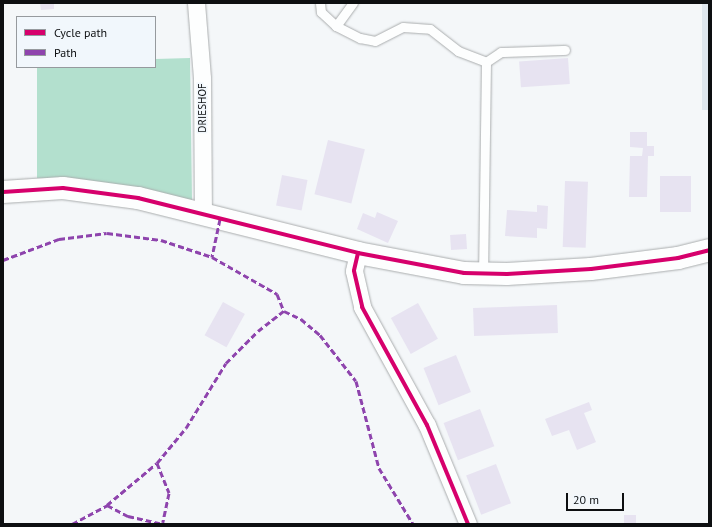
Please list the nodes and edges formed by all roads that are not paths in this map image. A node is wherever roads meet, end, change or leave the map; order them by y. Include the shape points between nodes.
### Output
1 (196, 3) edge
2 (320, 3) edge
3 (352, 3) edge
4 (336, 26) junction
5 (565, 50) dead end
6 (486, 62) junction
7 (3, 192) edge
8 (203, 214) junction
9 (709, 250) edge
10 (358, 253) junction
11 (483, 273) junction
12 (468, 524) edge

1 - 8 street, DRIESHOF via 202,78
2 - 4 lane via 321,12
3 - 4 lane
4 - 6 lane via 360,38 375,41 403,27 430,29 458,51
5 - 6 lane via 501,52
6 - 11 lane
7 - 8 street via 87,190
8 - 10 street
9 - 11 street via 678,258 591,270
10 - 11 street via 432,269
10 - 12 street via 354,271 362,307 427,426

